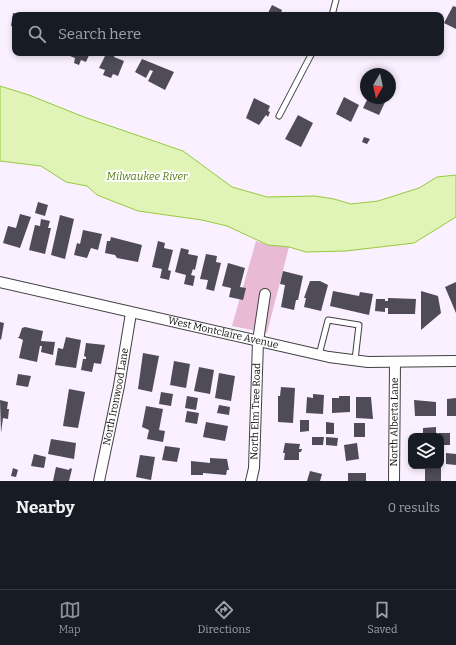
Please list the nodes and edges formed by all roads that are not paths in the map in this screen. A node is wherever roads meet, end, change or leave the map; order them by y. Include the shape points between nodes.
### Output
1 (336, 0) edge
2 (333, 12) edge
3 (310, 56) edge
4 (279, 116) dead end
5 (0, 282) edge
6 (265, 294) dead end
7 (131, 313) junction
8 (258, 341) junction
9 (319, 355) junction
10 (355, 360) junction
11 (454, 360) edge
12 (395, 362) junction
13 (99, 481) edge
14 (252, 481) edge
15 (394, 481) edge

1 - 2 lane
3 - 4 lane
5 - 7 street, West Montclaire Avenue
6 - 8 street, North Elm Tree Road
7 - 8 street, West Montclaire Avenue
7 - 13 street, North Ironwood Lane
8 - 9 street, West Montclaire Avenue
8 - 14 street, North Elm Tree Road
9 - 10 street, West Montclaire Avenue
9 - 10 lane via 328,320 359,325
10 - 12 street, West Montclaire Avenue
11 - 12 street, West Montclaire Avenue
12 - 15 street, North Alberta Lane

